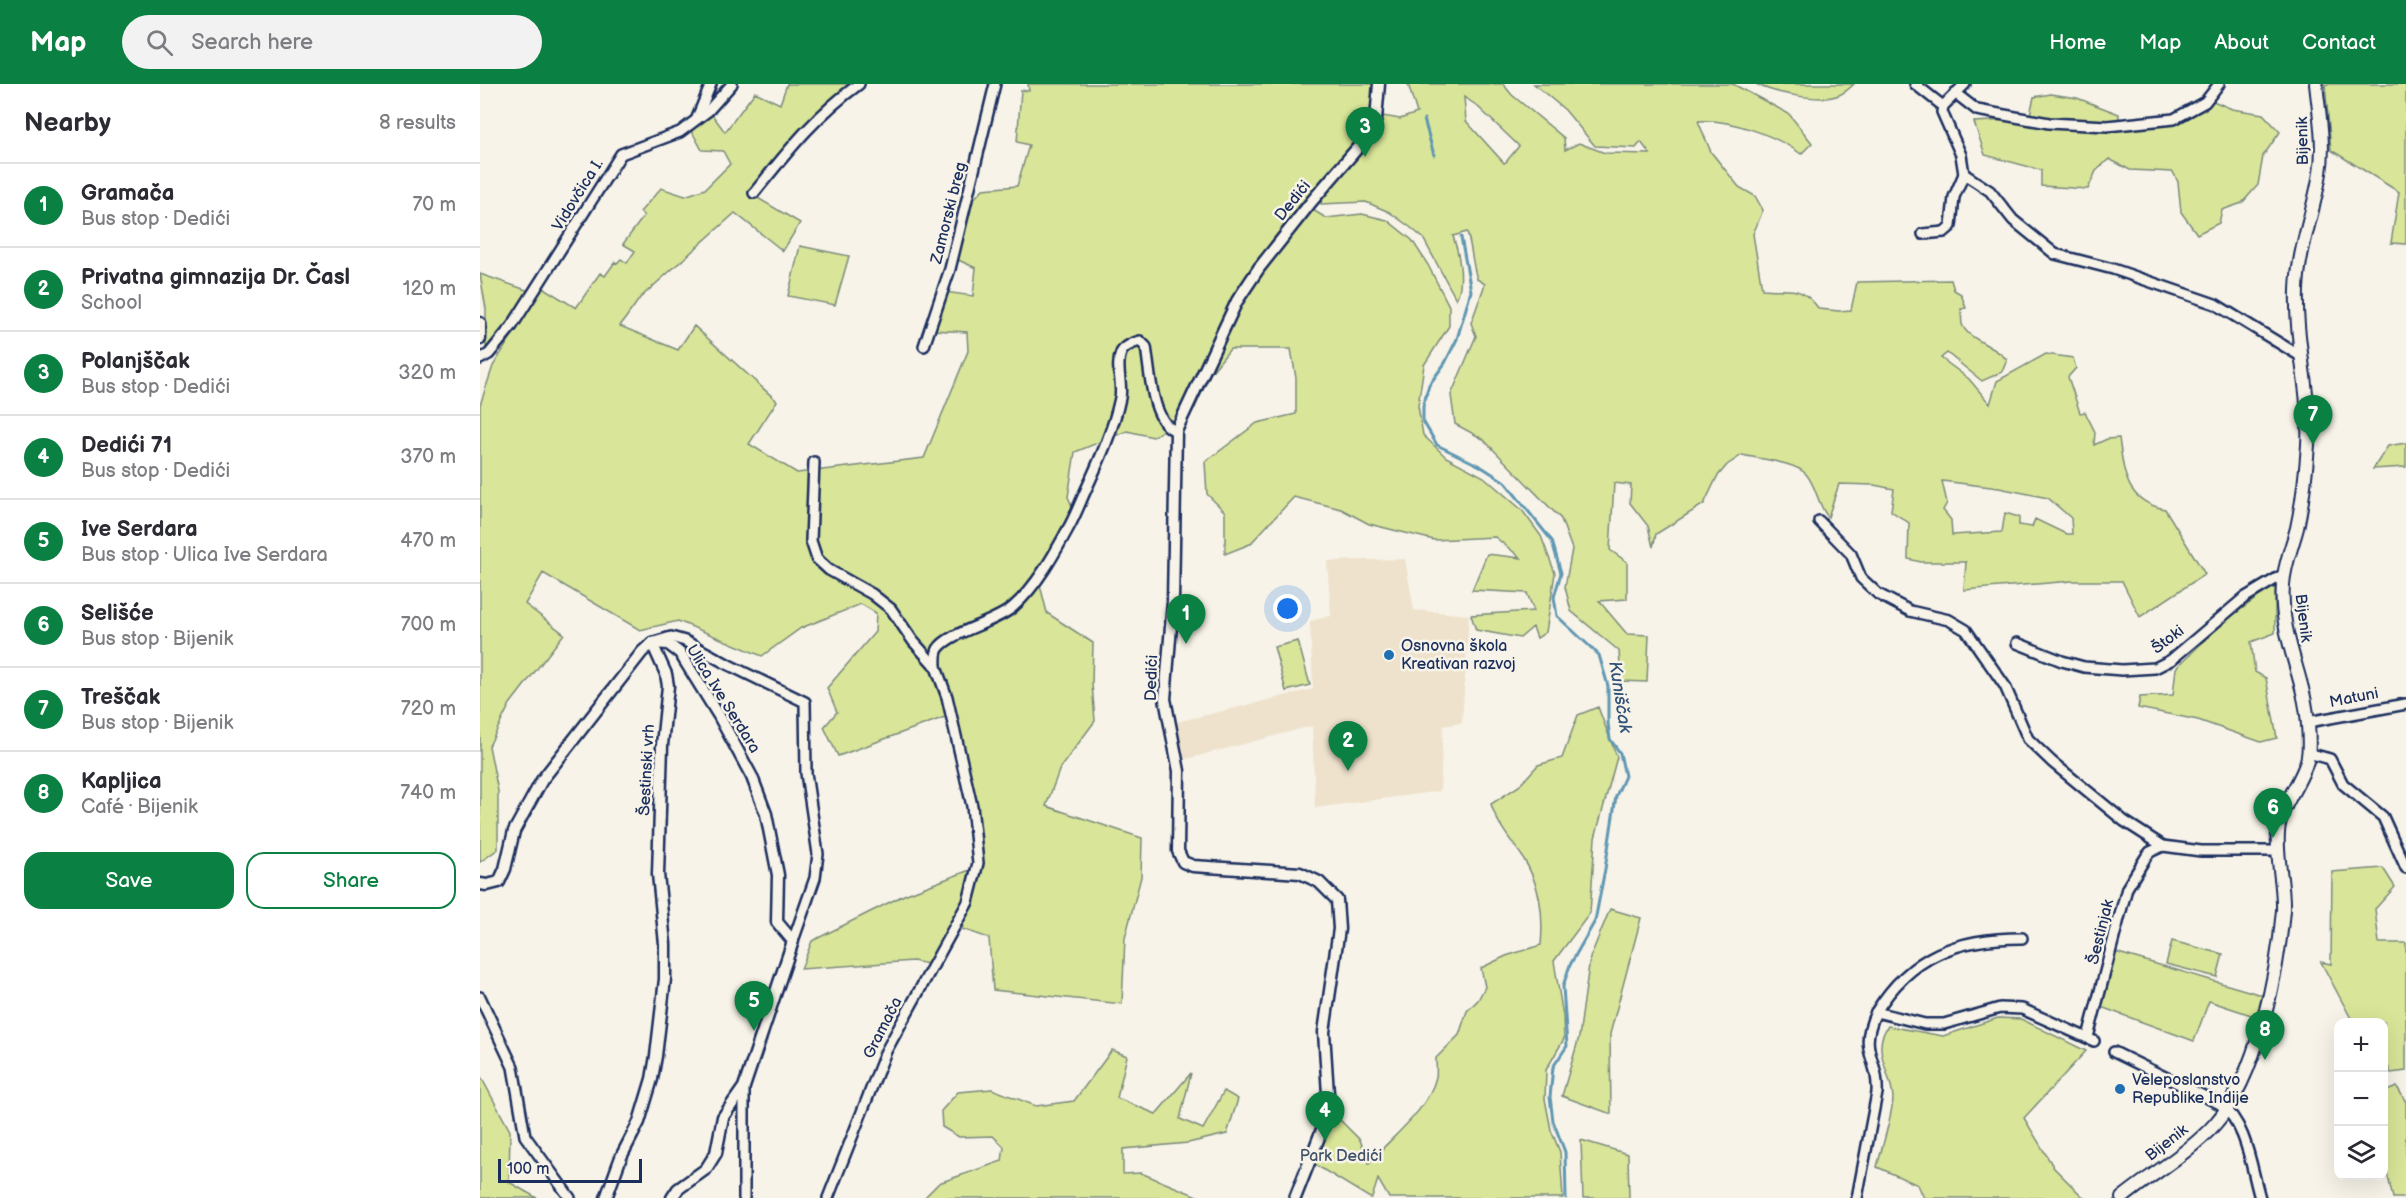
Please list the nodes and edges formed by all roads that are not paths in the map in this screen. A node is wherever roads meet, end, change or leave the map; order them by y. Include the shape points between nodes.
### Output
1 (711, 84) edge
2 (732, 84) edge
3 (860, 84) edge
4 (995, 84) edge
5 (1379, 84) edge
6 (1915, 84) edge
7 (1965, 84) edge
8 (2219, 84) edge
9 (2316, 84) edge
10 (1955, 93) junction
11 (1943, 106) junction
12 (696, 121) junction
13 (1964, 174) junction
14 (754, 193) dead end
15 (1923, 234) dead end
16 (480, 323) edge
17 (480, 339) edge
18 (924, 346) dead end
19 (2302, 357) junction
20 (480, 359) edge
21 (1176, 431) junction
22 (814, 462) dead end
23 (1819, 521) dead end
24 (2284, 574) junction
25 (652, 643) junction
26 (2017, 643) dead end
27 (936, 667) junction
28 (2406, 704) edge
29 (2308, 722) junction
30 (2308, 753) junction
31 (2163, 846) junction
32 (2279, 851) junction
33 (2406, 868) edge
34 (480, 884) edge
35 (2022, 938) dead end
36 (793, 941) junction
37 (480, 997) edge
38 (1876, 1012) junction
39 (2115, 1052) dead end
40 (744, 1087) junction
41 (2226, 1108) junction
42 (570, 1198) edge
43 (606, 1198) edge
44 (672, 1198) edge
45 (744, 1198) edge
46 (828, 1198) edge
47 (1295, 1198) edge
48 (1857, 1198) edge
49 (2122, 1198) edge
50 (2260, 1198) edge

1 - 12 street
2 - 12 street, Vidovčica I.
3 - 14 street via 806,129
4 - 18 street, Zamorski breg via 950,269
5 - 21 street, Dedići via 1372,131 1312,201 1237,301
6 - 11 street
7 - 10 street
8 - 10 street via 2205,102 2174,119 2107,126 2049,123 1977,110
9 - 19 main road, Bijenik via 2322,158 2296,289
10 - 11 street
11 - 13 street
12 - 20 street, Vidovčica I. via 673,135 621,154 512,326
13 - 15 street via 1954,197 1951,226 1944,232
13 - 19 street via 1990,191 2013,220 2049,250 2215,304
16 - 17 street
19 - 24 main road, Bijenik via 2308,411 2307,469
21 - 27 street via 1168,429 1155,400 1146,347 1140,341 1130,344 1122,352 1116,415 1071,524 1030,588 1013,607 939,647
21 - 47 street, Dedići via 1173,602 1165,699 1179,771 1178,851 1183,862 1193,866 1300,873 1319,882 1337,900 1340,929 1324,1032 1328,1094 1323,1127
22 - 27 street, Gramača via 811,541 817,559 891,609
23 - 31 street via 1851,554 1861,578 1878,594 1910,611 1949,620 1966,630 2005,686 2024,734 2034,746 2100,802
24 - 26 street, Štoki via 2244,598 2171,660 2155,668 2084,667
24 - 29 main road, Bijenik via 2284,626
25 - 34 street via 542,780 514,831 506,869 499,882
25 - 36 street, Ulica Ive Serdara via 668,644 680,653 752,777 766,814 778,875 777,922
25 - 36 street, Ulica Ive Serdara via 666,638 685,641 805,702 806,773 818,854 815,878
25 - 43 street, Šestinski vrh via 668,686 658,874 665,979 652,1080 639,1122
27 - 46 street, Gramača via 947,697 972,806 978,863 968,902 886,1051
28 - 29 street, Matuni
29 - 30 main road, Bijenik
30 - 32 main road, Bijenik via 2280,818
30 - 33 street via 2330,759 2347,789 2383,817
31 - 32 street via 2200,851
31 - 38 street, Šestinjak via 2150,852 2127,888 2091,1039 2022,1009 2000,1008 1944,1024 1925,1024
32 - 41 main road, Bijenik via 2283,909 2267,1010
35 - 38 street via 1978,940 1930,957 1898,981
36 - 40 street, Ulica Ive Serdara
37 - 42 street via 513,1067 525,1136
38 - 48 street via 1867,1038 1876,1093
39 - 41 street
40 - 44 street, Ulica Ive Serdara via 723,1118 711,1163
40 - 45 street, Ulica Ive Serdara
41 - 49 main road, Bijenik via 2193,1145
41 - 50 street via 2239,1128

